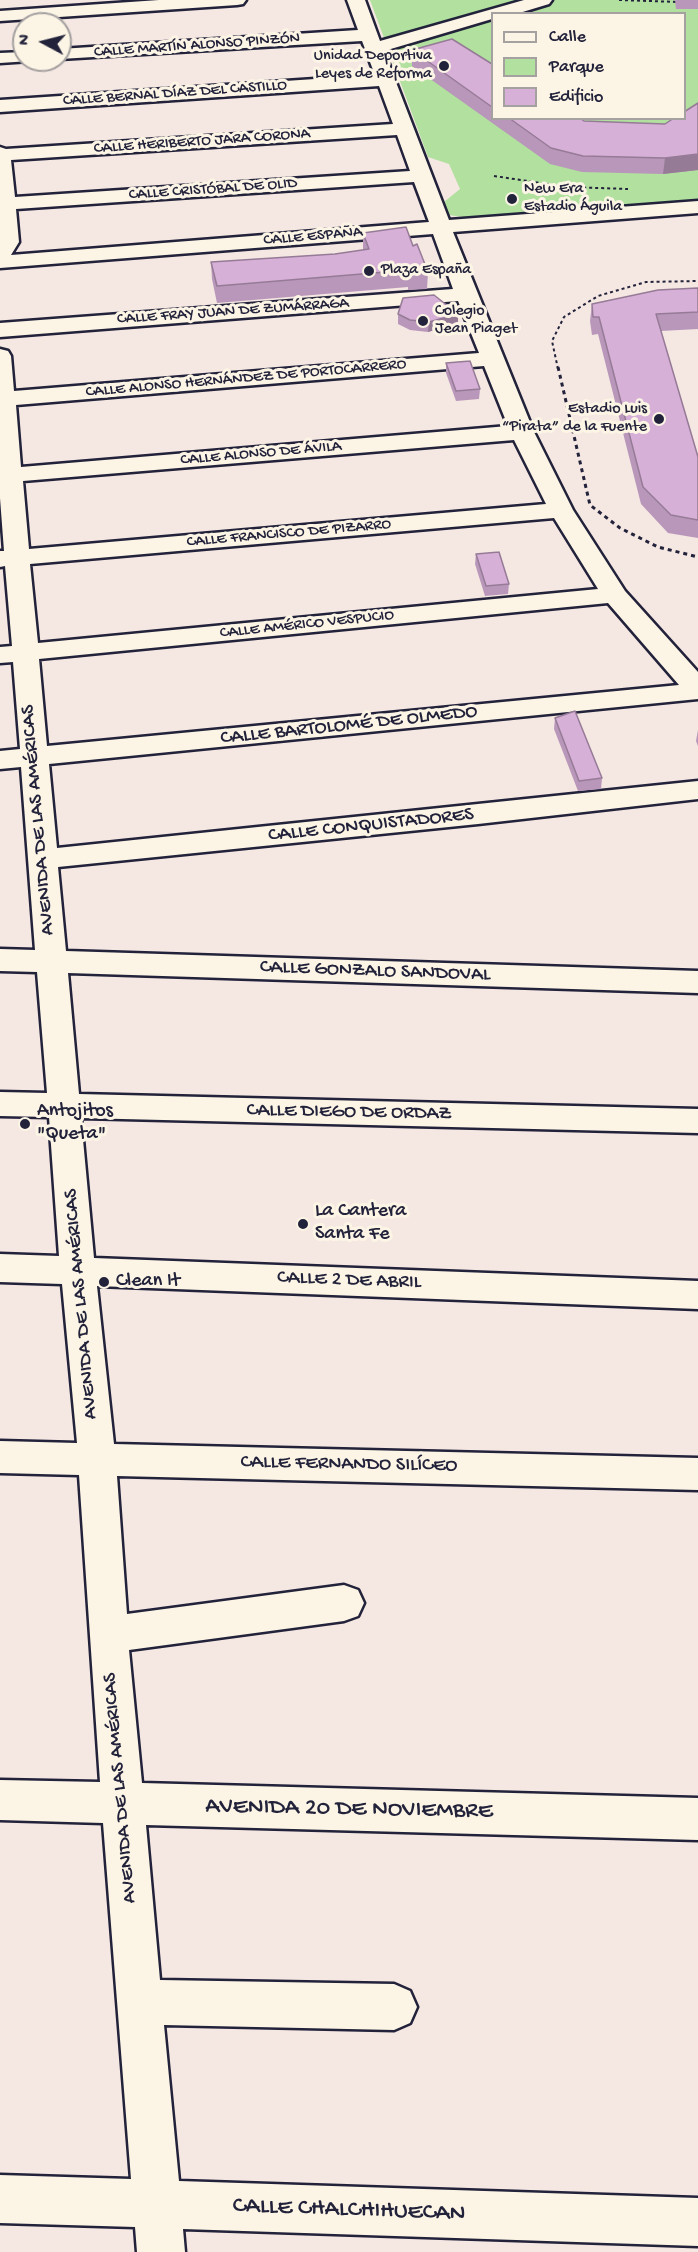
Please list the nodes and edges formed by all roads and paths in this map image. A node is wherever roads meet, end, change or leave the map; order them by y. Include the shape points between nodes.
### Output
1 (237, 0) edge
2 (356, 0) edge
3 (543, 0) edge
4 (619, 0) edge
5 (687, 2) dead end
6 (501, 12) edge
7 (491, 15) edge
8 (0, 16) edge
9 (372, 41) junction
10 (72, 54) edge
11 (385, 80) junction
12 (0, 106) edge
13 (404, 129) junction
14 (0, 154) edge
15 (422, 176) junction
16 (494, 176) dead end
17 (631, 189) dead end
18 (5, 204) junction
19 (698, 207) edge
20 (443, 227) junction
21 (336, 235) junction
22 (233, 244) junction
23 (0, 255) edge
24 (341, 259) edge
25 (0, 262) edge
26 (240, 266) edge
27 (698, 280) edge
28 (466, 294) junction
29 (0, 330) edge
30 (0, 356) edge
31 (492, 359) junction
32 (2, 399) edge
33 (522, 432) junction
34 (5, 476) edge
35 (561, 510) junction
36 (698, 557) edge
37 (9, 559) edge
38 (615, 595) junction
39 (13, 654) edge
40 (698, 690) edge
41 (17, 758) edge
42 (698, 790) edge
43 (43, 859) junction
44 (0, 960) edge
45 (51, 962) junction
46 (698, 982) edge
47 (0, 1104) edge
48 (63, 1106) junction
49 (698, 1121) edge
50 (0, 1268) edge
51 (78, 1270) junction
52 (698, 1295) edge
53 (0, 1457) edge
54 (97, 1459) junction
55 (698, 1474) edge
56 (344, 1603) dead end
57 (108, 1635) junction
58 (0, 1800) edge
59 (123, 1805) junction
60 (698, 1819) edge
61 (139, 2002) junction
62 (394, 2007) dead end
63 (0, 2199) edge
64 (157, 2205) junction
65 (698, 2222) edge
66 (161, 2252) edge

1 - 8 street
2 - 9 street
3 - 6 street, CALLE MARTÍN ALONSO PINZÓN
4 - 5 path
7 - 9 street, CALLE MARTÍN ALONSO PINZÓN
9 - 10 street, CALLE MARTÍN ALONSO PINZÓN
9 - 11 street
11 - 12 street, CALLE BERNAL DÍAZ DEL CASTILLO
11 - 13 street
13 - 14 street, CALLE HERIBERTO JARA CORONA
13 - 15 street
14 - 18 street
15 - 18 street, CALLE CRISTÓBAL DE OLID
15 - 20 street
16 - 17 path via 568,187
18 - 23 street via 9,242
19 - 20 street, CALLE ESPAÑA
20 - 21 street, CALLE ESPAÑA
20 - 28 street
21 - 22 street, CALLE ESPAÑA
21 - 24 street
22 - 25 street, CALLE ESPAÑA
22 - 26 street
27 - 36 path via 646,282 598,296 564,317 552,341 590,505 620,528 658,547
28 - 29 street, CALLE FRAY JUAN DE ZUMÁRRAGA
28 - 31 street
30 - 32 street, AVENIDA DE LAS AMÉRICAS
31 - 32 street, CALLE ALONSO HERNÁNDEZ DE PORTOCARRERO
31 - 33 street
32 - 34 street, AVENIDA DE LAS AMÉRICAS
33 - 34 street, CALLE ALONSO DE ÁVILA
33 - 35 street
34 - 37 street, AVENIDA DE LAS AMÉRICAS
35 - 37 street, CALLE FRANCISCO DE PIZARRO
35 - 38 street
37 - 39 street, AVENIDA DE LAS AMÉRICAS
38 - 39 street, CALLE AMÉRICO VESPUCIO
38 - 40 street
39 - 41 street, AVENIDA DE LAS AMÉRICAS
40 - 41 street, CALLE BARTOLOMÉ DE OLMEDO
41 - 43 street, AVENIDA DE LAS AMÉRICAS
42 - 43 street, CALLE CONQUISTADORES
43 - 45 street, AVENIDA DE LAS AMÉRICAS
44 - 45 street, CALLE GONZALO SANDOVAL
45 - 46 street, CALLE GONZALO SANDOVAL
45 - 48 street, AVENIDA DE LAS AMÉRICAS
47 - 48 street, CALLE DIEGO DE ORDAZ
48 - 49 street, CALLE DIEGO DE ORDAZ
48 - 51 street, AVENIDA DE LAS AMÉRICAS
50 - 51 street, CALLE 2 DE ABRIL
51 - 52 street, CALLE 2 DE ABRIL
51 - 54 street, AVENIDA DE LAS AMÉRICAS
53 - 54 street, CALLE FERNANDO SILÍCEO
54 - 55 street, CALLE FERNANDO SILÍCEO
54 - 57 street, AVENIDA DE LAS AMÉRICAS
56 - 57 street
57 - 59 street, AVENIDA DE LAS AMÉRICAS
58 - 59 street, AVENIDA 20 DE NOVIEMBRE
59 - 60 street, AVENIDA 20 DE NOVIEMBRE
59 - 61 street, AVENIDA DE LAS AMÉRICAS
61 - 62 street
61 - 64 street, AVENIDA DE LAS AMÉRICAS
63 - 64 street, CALLE CHALCHIHUECAN
64 - 65 street, CALLE CHALCHIHUECAN
64 - 66 street, AVENIDA DE LAS AMÉRICAS

